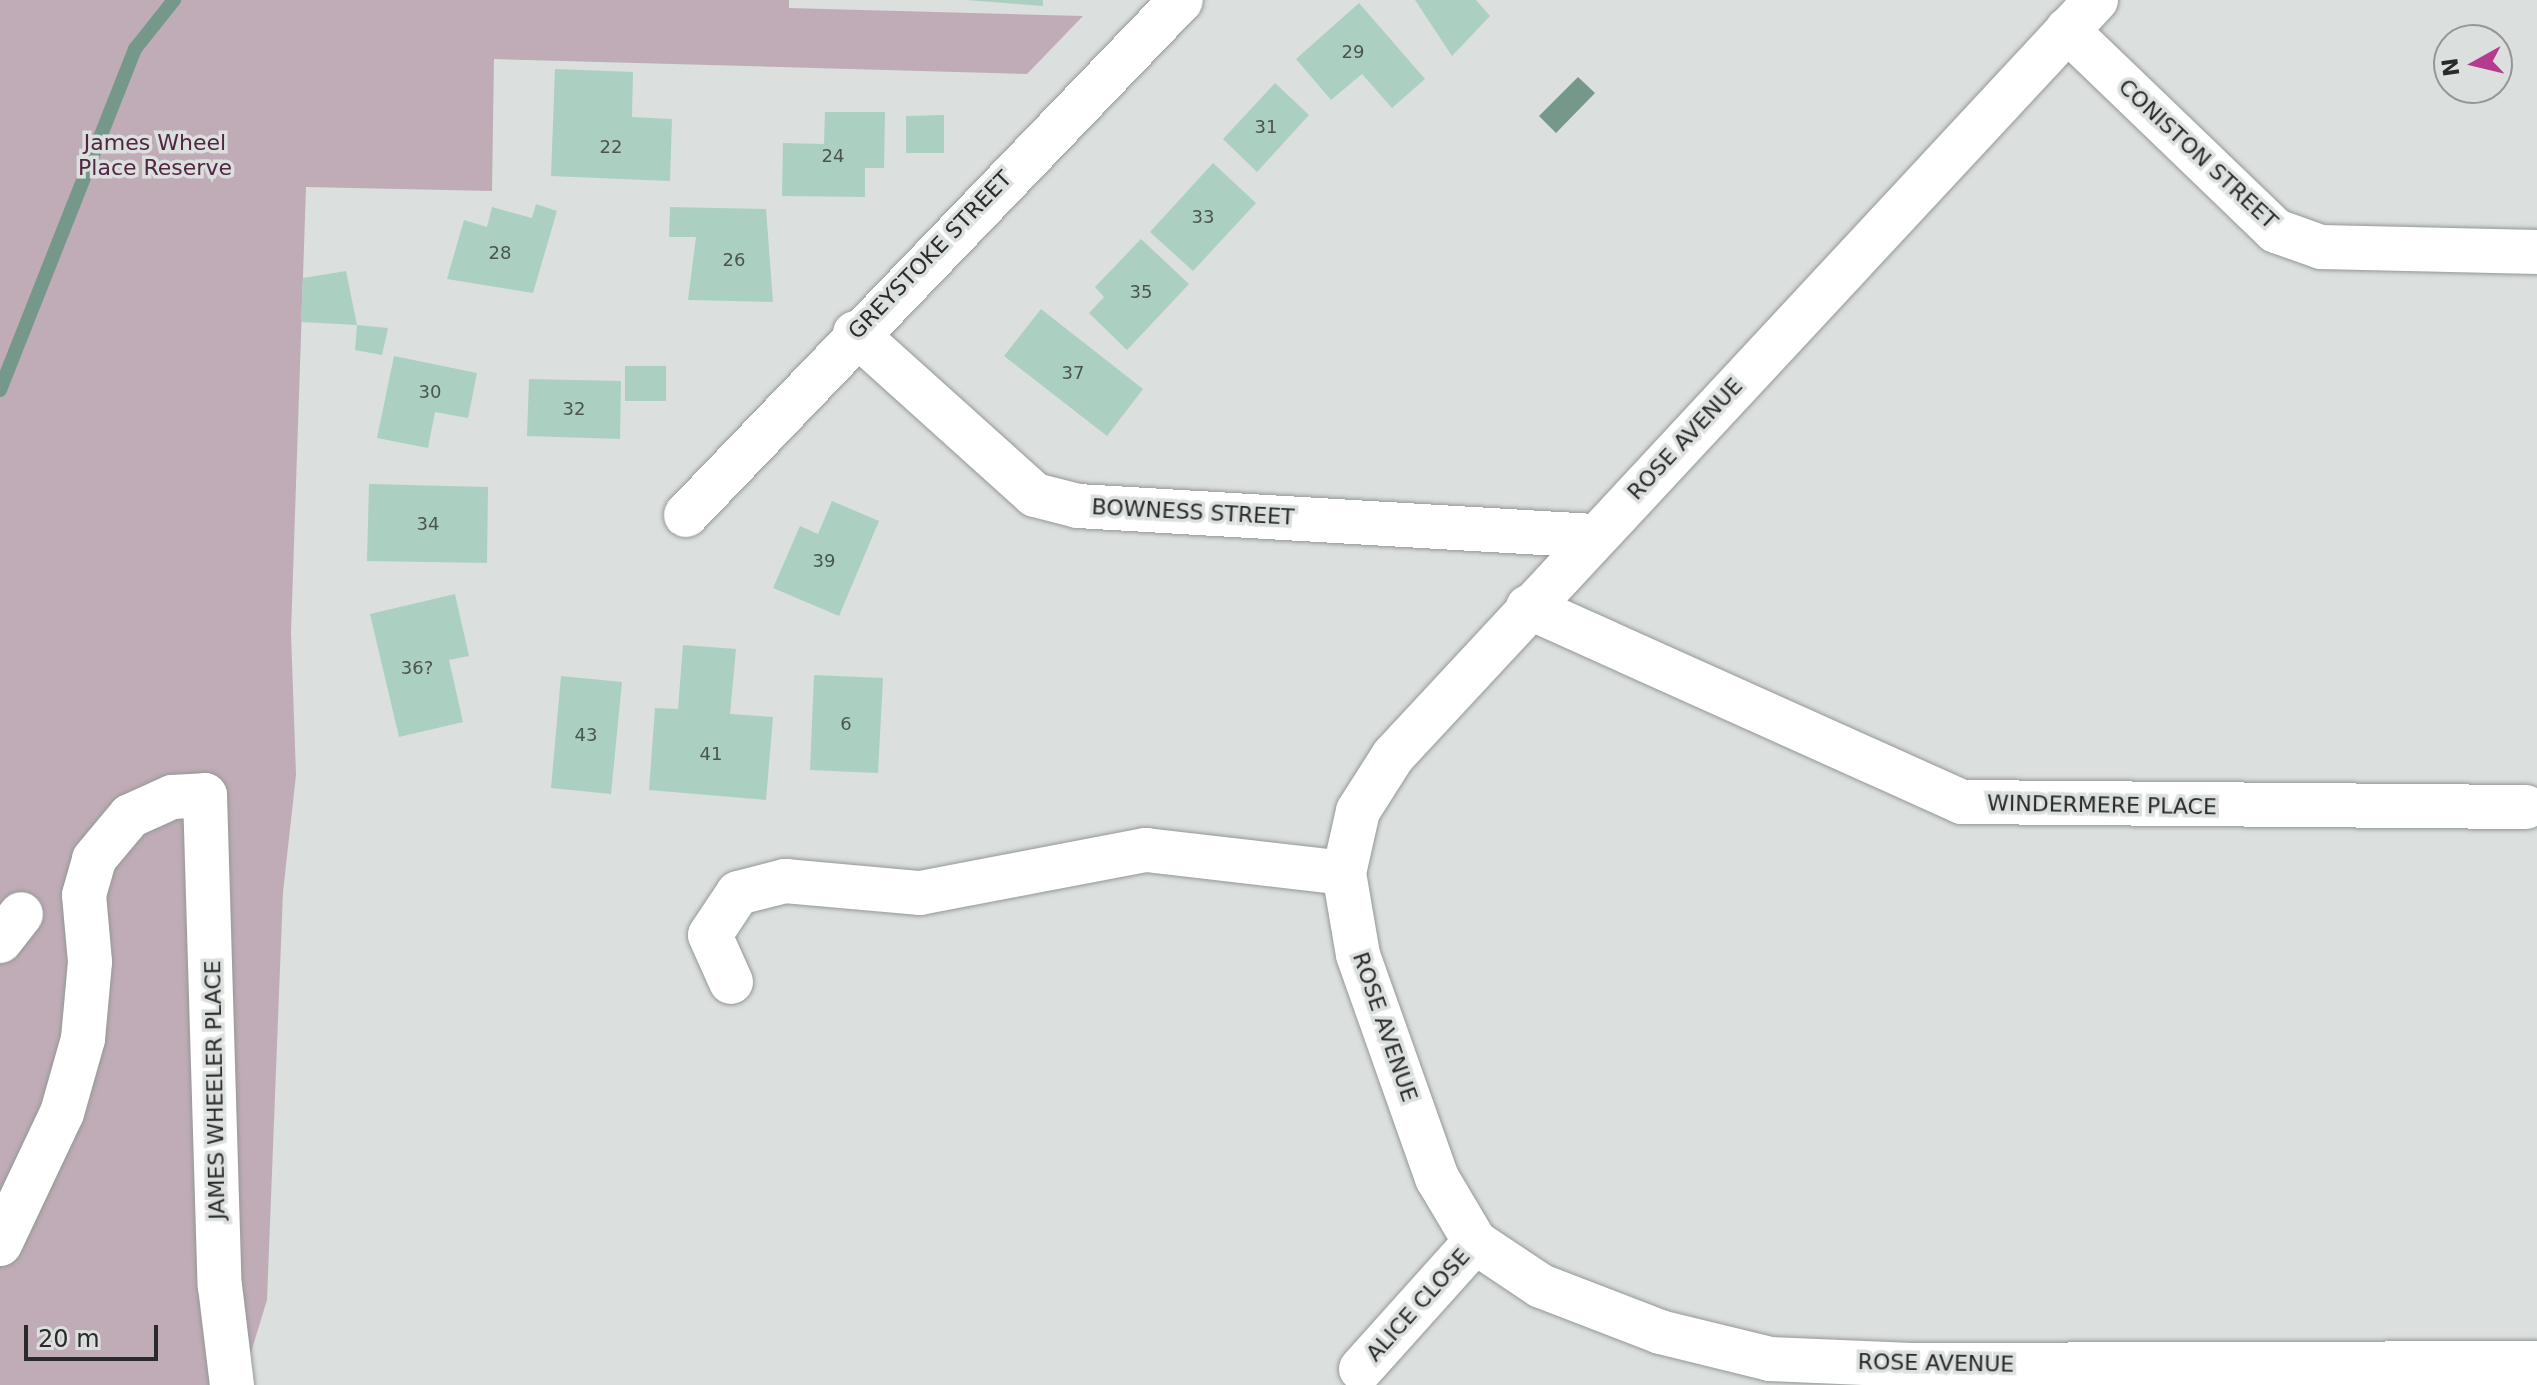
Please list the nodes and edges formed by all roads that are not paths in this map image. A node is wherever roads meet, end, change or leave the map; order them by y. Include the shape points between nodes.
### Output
1 (1181, 0) edge
2 (2082, 15) edge
3 (2537, 252) edge
4 (855, 333) junction
5 (686, 515) dead end
6 (1594, 536) junction
7 (1528, 607) junction
8 (2526, 807) dead end
9 (1344, 873) junction
10 (731, 982) dead end
11 (1475, 1242) junction
12 (0, 1244) edge
13 (2537, 1363) edge
14 (1361, 1369) dead end
15 (1838, 1373) edge
16 (232, 1385) edge

1 - 4 street, GREYSTOKE STREET
2 - 3 street, CONISTON STREET via 2276,231 2321,247
2 - 6 street, ROSE AVENUE
4 - 5 street, GREYSTOKE STREET
4 - 6 street, BOWNESS STREET via 1035,495 1078,506
6 - 7 street, ROSE AVENUE
7 - 8 street, WINDERMERE PLACE via 1962,802
7 - 9 street, ROSE AVENUE via 1393,756 1358,811
9 - 10 street via 1146,850 920,893 785,881 738,893 710,935
9 - 11 street, ROSE AVENUE via 1363,970 1437,1178
11 - 14 street, ALICE CLOSE
11 - 15 street, ROSE AVENUE via 1541,1286 1660,1332
12 - 16 street, JAMES WHEELER PLACE via 62,1113 83,1039 90,962 84,895 94,859 130,816 172,797 205,795 220,1286
13 - 15 street, ROSE AVENUE

